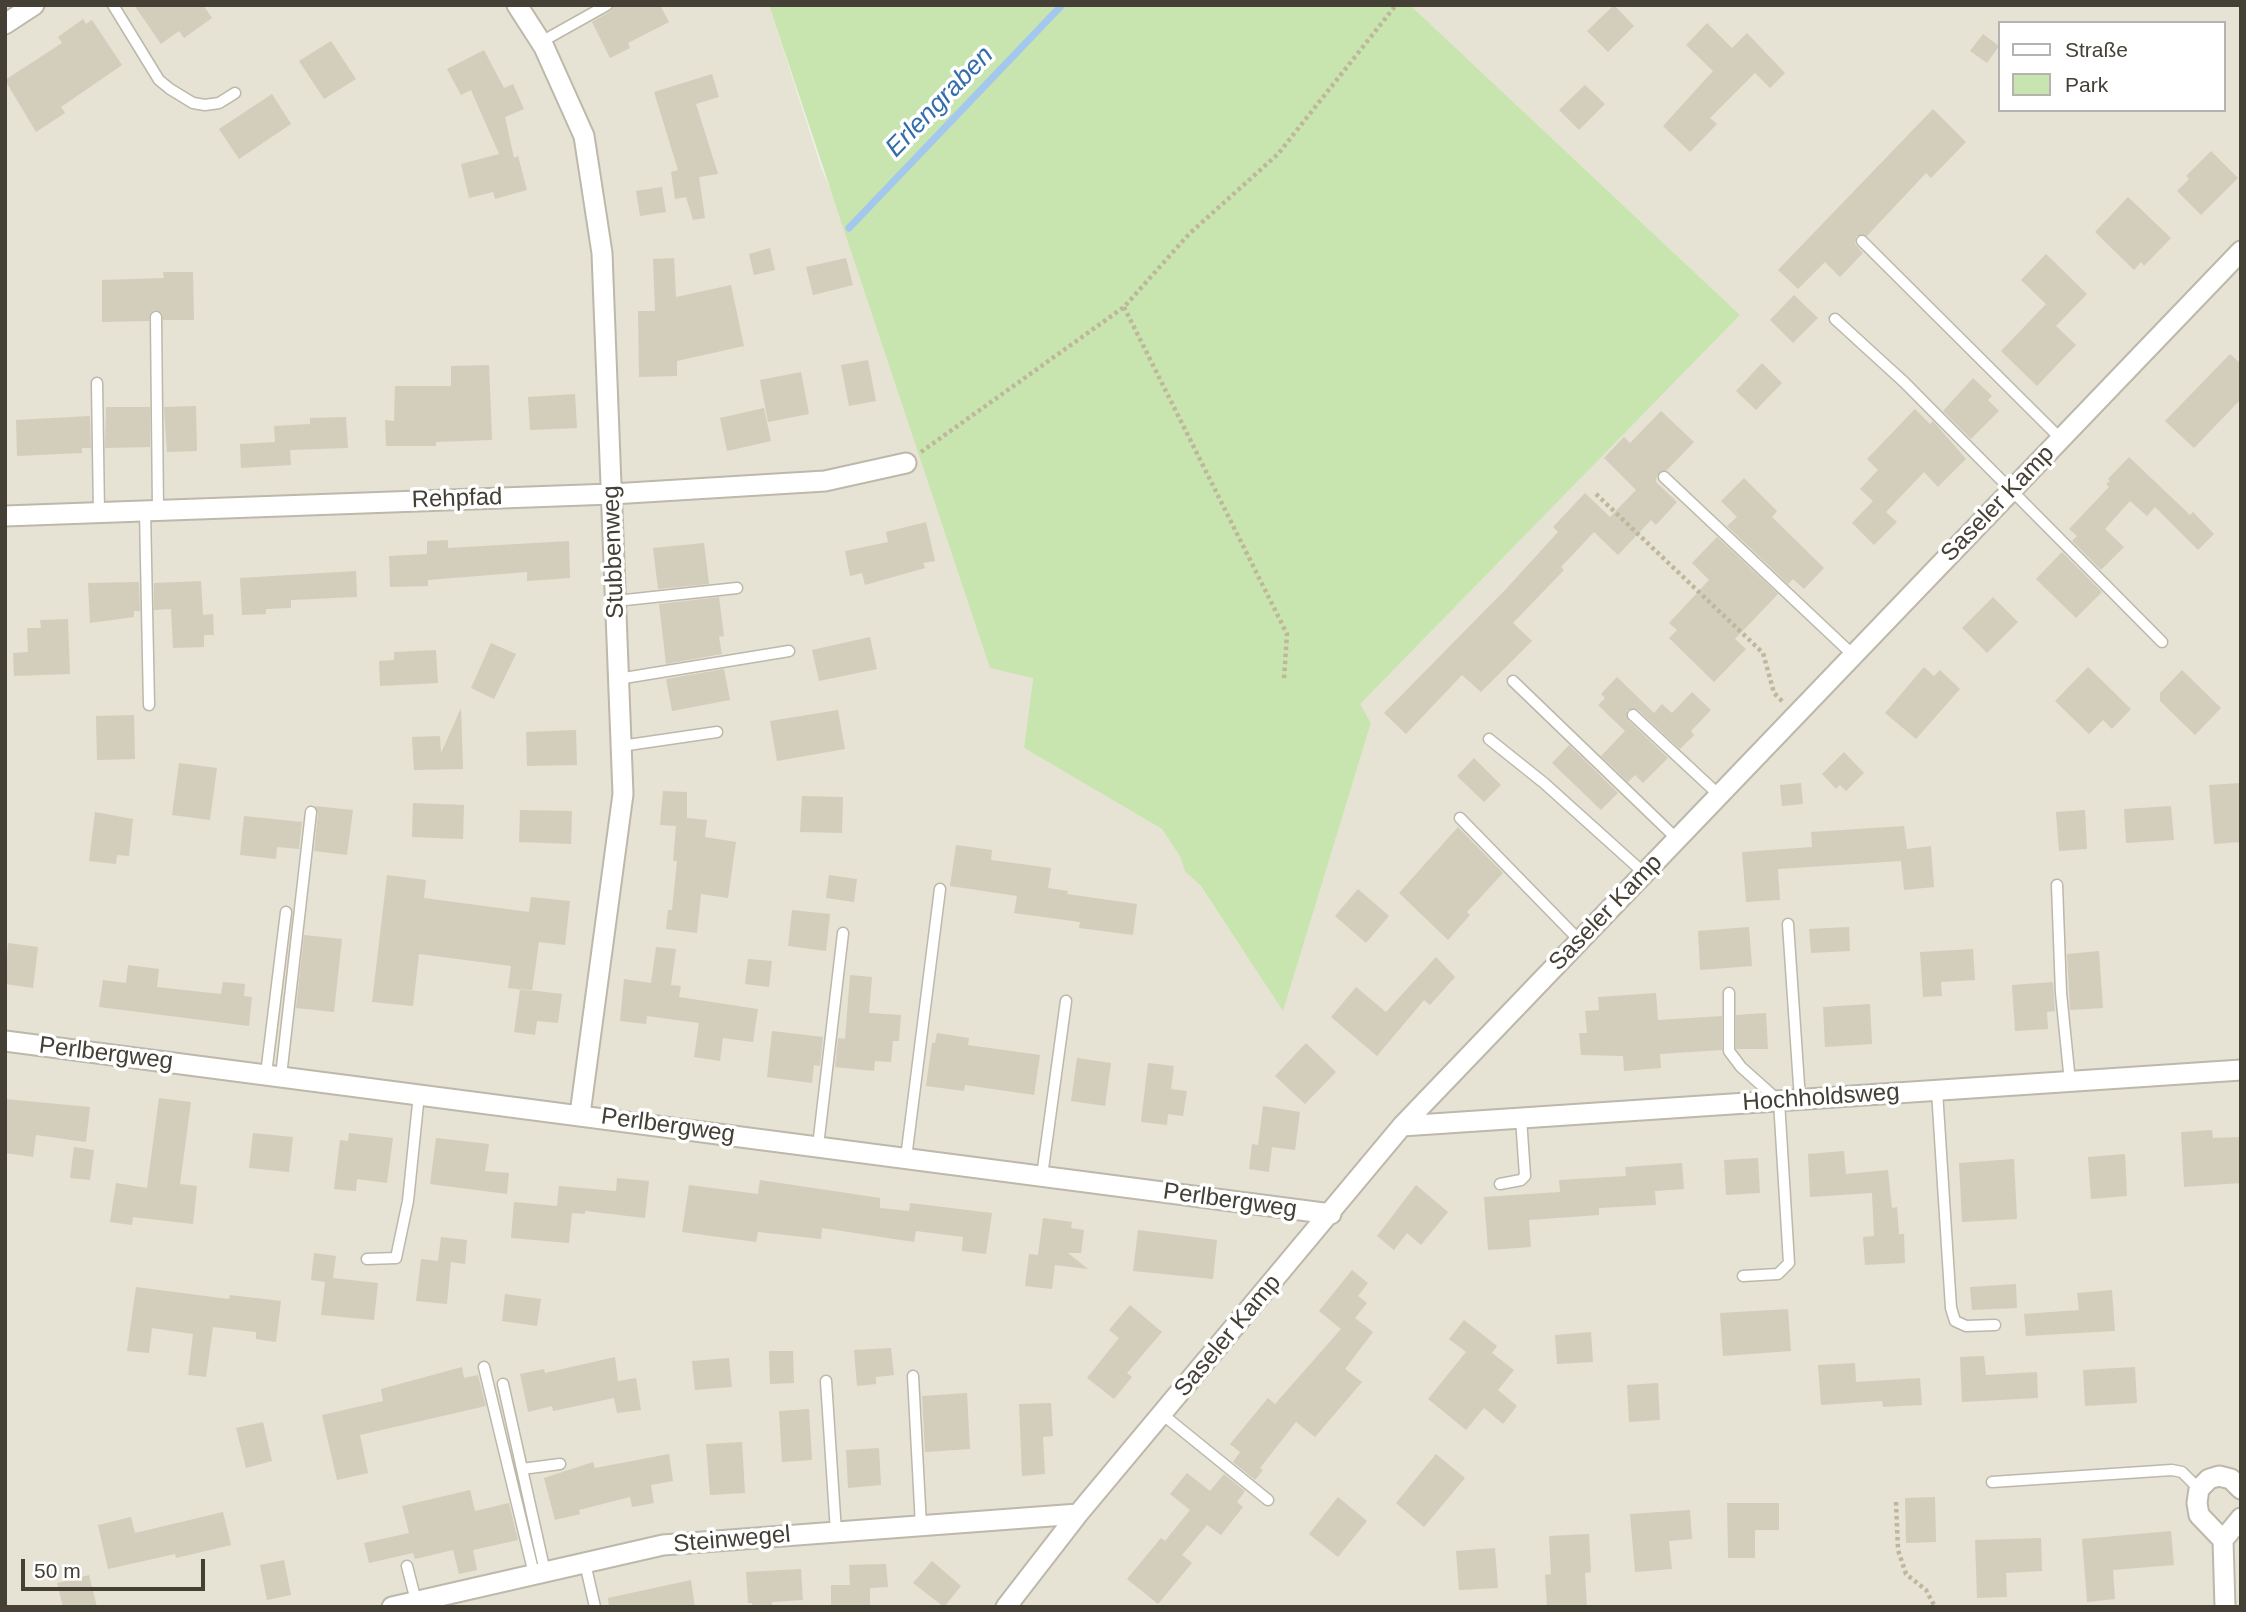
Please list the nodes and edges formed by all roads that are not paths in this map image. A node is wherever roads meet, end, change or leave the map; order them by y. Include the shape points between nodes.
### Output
1 (34, 5) edge
2 (113, 5) edge
3 (517, 5) edge
4 (607, 5) edge
5 (5, 24) edge
6 (541, 42) junction
7 (235, 93) dead end
8 (1862, 242) dead end
9 (2241, 251) edge
10 (156, 317) dead end
11 (1835, 319) dead end
12 (97, 383) dead end
13 (2061, 439) junction
14 (906, 463) road end
15 (1664, 477) dead end
16 (2011, 491) junction
17 (612, 494) junction
18 (151, 511) junction
19 (99, 513) junction
20 (5, 516) edge
21 (737, 588) dead end
22 (616, 601) junction
23 (2162, 642) dead end
24 (789, 651) dead end
25 (1853, 655) junction
26 (618, 680) junction
27 (1513, 681) dead end
28 (149, 705) dead end
29 (1633, 715) dead end
30 (717, 732) dead end
31 (1489, 739) dead end
32 (621, 746) junction
33 (1719, 795) junction
34 (311, 812) dead end
35 (1460, 818) dead end
36 (1677, 839) junction
37 (1644, 873) junction
38 (2057, 886) dead end
39 (940, 889) dead end
40 (286, 912) dead end
41 (1788, 924) dead end
42 (843, 933) dead end
43 (1580, 941) junction
44 (1729, 993) dead end
45 (1066, 1001) dead end
46 (5, 1041) edge
47 (2241, 1070) edge
48 (273, 1075) junction
49 (2070, 1082) junction
50 (1937, 1091) junction
51 (419, 1094) junction
52 (1800, 1100) junction
53 (1779, 1101) junction
54 (580, 1114) junction
55 (1521, 1118) junction
56 (1402, 1126) junction
57 (818, 1146) junction
58 (906, 1158) junction
59 (1042, 1176) junction
60 (1500, 1184) dead end
61 (1331, 1214) junction
62 (367, 1259) dead end
63 (1743, 1276) dead end
64 (1996, 1325) dead end
65 (484, 1367) dead end
66 (914, 1376) dead end
67 (826, 1381) dead end
68 (503, 1384) dead end
69 (1162, 1414) junction
70 (560, 1464) dead end
71 (522, 1469) junction
72 (2237, 1481) edge
73 (1992, 1482) dead end
74 (2200, 1489) junction
75 (1268, 1500) dead end
76 (1078, 1514) junction
77 (2241, 1517) edge
78 (921, 1526) junction
79 (836, 1532) junction
80 (2223, 1540) junction
81 (585, 1563) junction
82 (407, 1566) dead end
83 (540, 1573) junction
84 (416, 1601) junction
85 (392, 1607) edge
86 (595, 1607) edge
87 (1006, 1607) edge
88 (2225, 1607) edge

1 - 5 street
2 - 7 lane via 159,80 170,89 205,105
3 - 6 street, Stubbenweg
4 - 6 lane
6 - 17 street, Stubbenweg via 584,136 602,253
8 - 13 lane
9 - 13 street, Saseler Kamp
10 - 18 lane
11 - 16 lane
12 - 19 lane
13 - 16 street, Saseler Kamp
14 - 17 street, Rehpfad via 825,481
15 - 25 lane
16 - 23 lane
16 - 25 street, Saseler Kamp
17 - 18 street, Rehpfad
17 - 22 street, Stubbenweg
18 - 19 street, Rehpfad
18 - 28 lane
19 - 20 street, Rehpfad
21 - 22 lane
22 - 26 street, Stubbenweg
24 - 26 lane
25 - 33 street, Saseler Kamp
26 - 32 street, Stubbenweg
27 - 36 lane
29 - 33 lane
30 - 32 lane
31 - 37 lane
32 - 54 street, Stubbenweg via 623,793
33 - 36 street, Saseler Kamp
34 - 48 lane
35 - 43 lane
36 - 37 street, Saseler Kamp
37 - 43 street, Saseler Kamp
38 - 49 lane
39 - 58 lane
40 - 48 lane
41 - 52 lane
42 - 57 lane
43 - 56 street, Saseler Kamp
44 - 53 lane via 1729,1051
45 - 59 lane
46 - 48 street, Perlbergweg
47 - 49 street, Hochholdsweg
48 - 51 street, Perlbergweg
49 - 50 street, Hochholdsweg
50 - 52 street, Hochholdsweg
50 - 64 lane via 1951,1308 1955,1321 1966,1326
51 - 54 street, Perlbergweg
51 - 62 lane via 408,1201 396,1258
52 - 53 street, Hochholdsweg
53 - 55 street, Hochholdsweg
53 - 63 lane via 1788,1263 1778,1274
54 - 57 street, Perlbergweg
55 - 56 street, Hochholdsweg
55 - 60 lane via 1524,1176
56 - 61 street, Saseler Kamp
57 - 58 street, Perlbergweg
58 - 59 street, Perlbergweg
59 - 61 street, Perlbergweg
61 - 69 street, Saseler Kamp
65 - 83 lane
66 - 78 lane
67 - 79 lane
68 - 71 lane
69 - 75 lane
69 - 76 street, Saseler Kamp
70 - 71 lane
71 - 83 lane
72 - 74 street via 2219,1476
73 - 74 lane via 2172,1470 2182,1472
74 - 80 street via 2199,1515
76 - 78 street, Steinwegel
76 - 87 street, Saseler Kamp
77 - 80 street
78 - 79 street, Steinwegel
79 - 81 street, Steinwegel via 663,1545
80 - 88 street
81 - 83 street, Steinwegel
81 - 86 lane
82 - 84 lane
83 - 84 street, Steinwegel
84 - 85 street, Steinwegel

